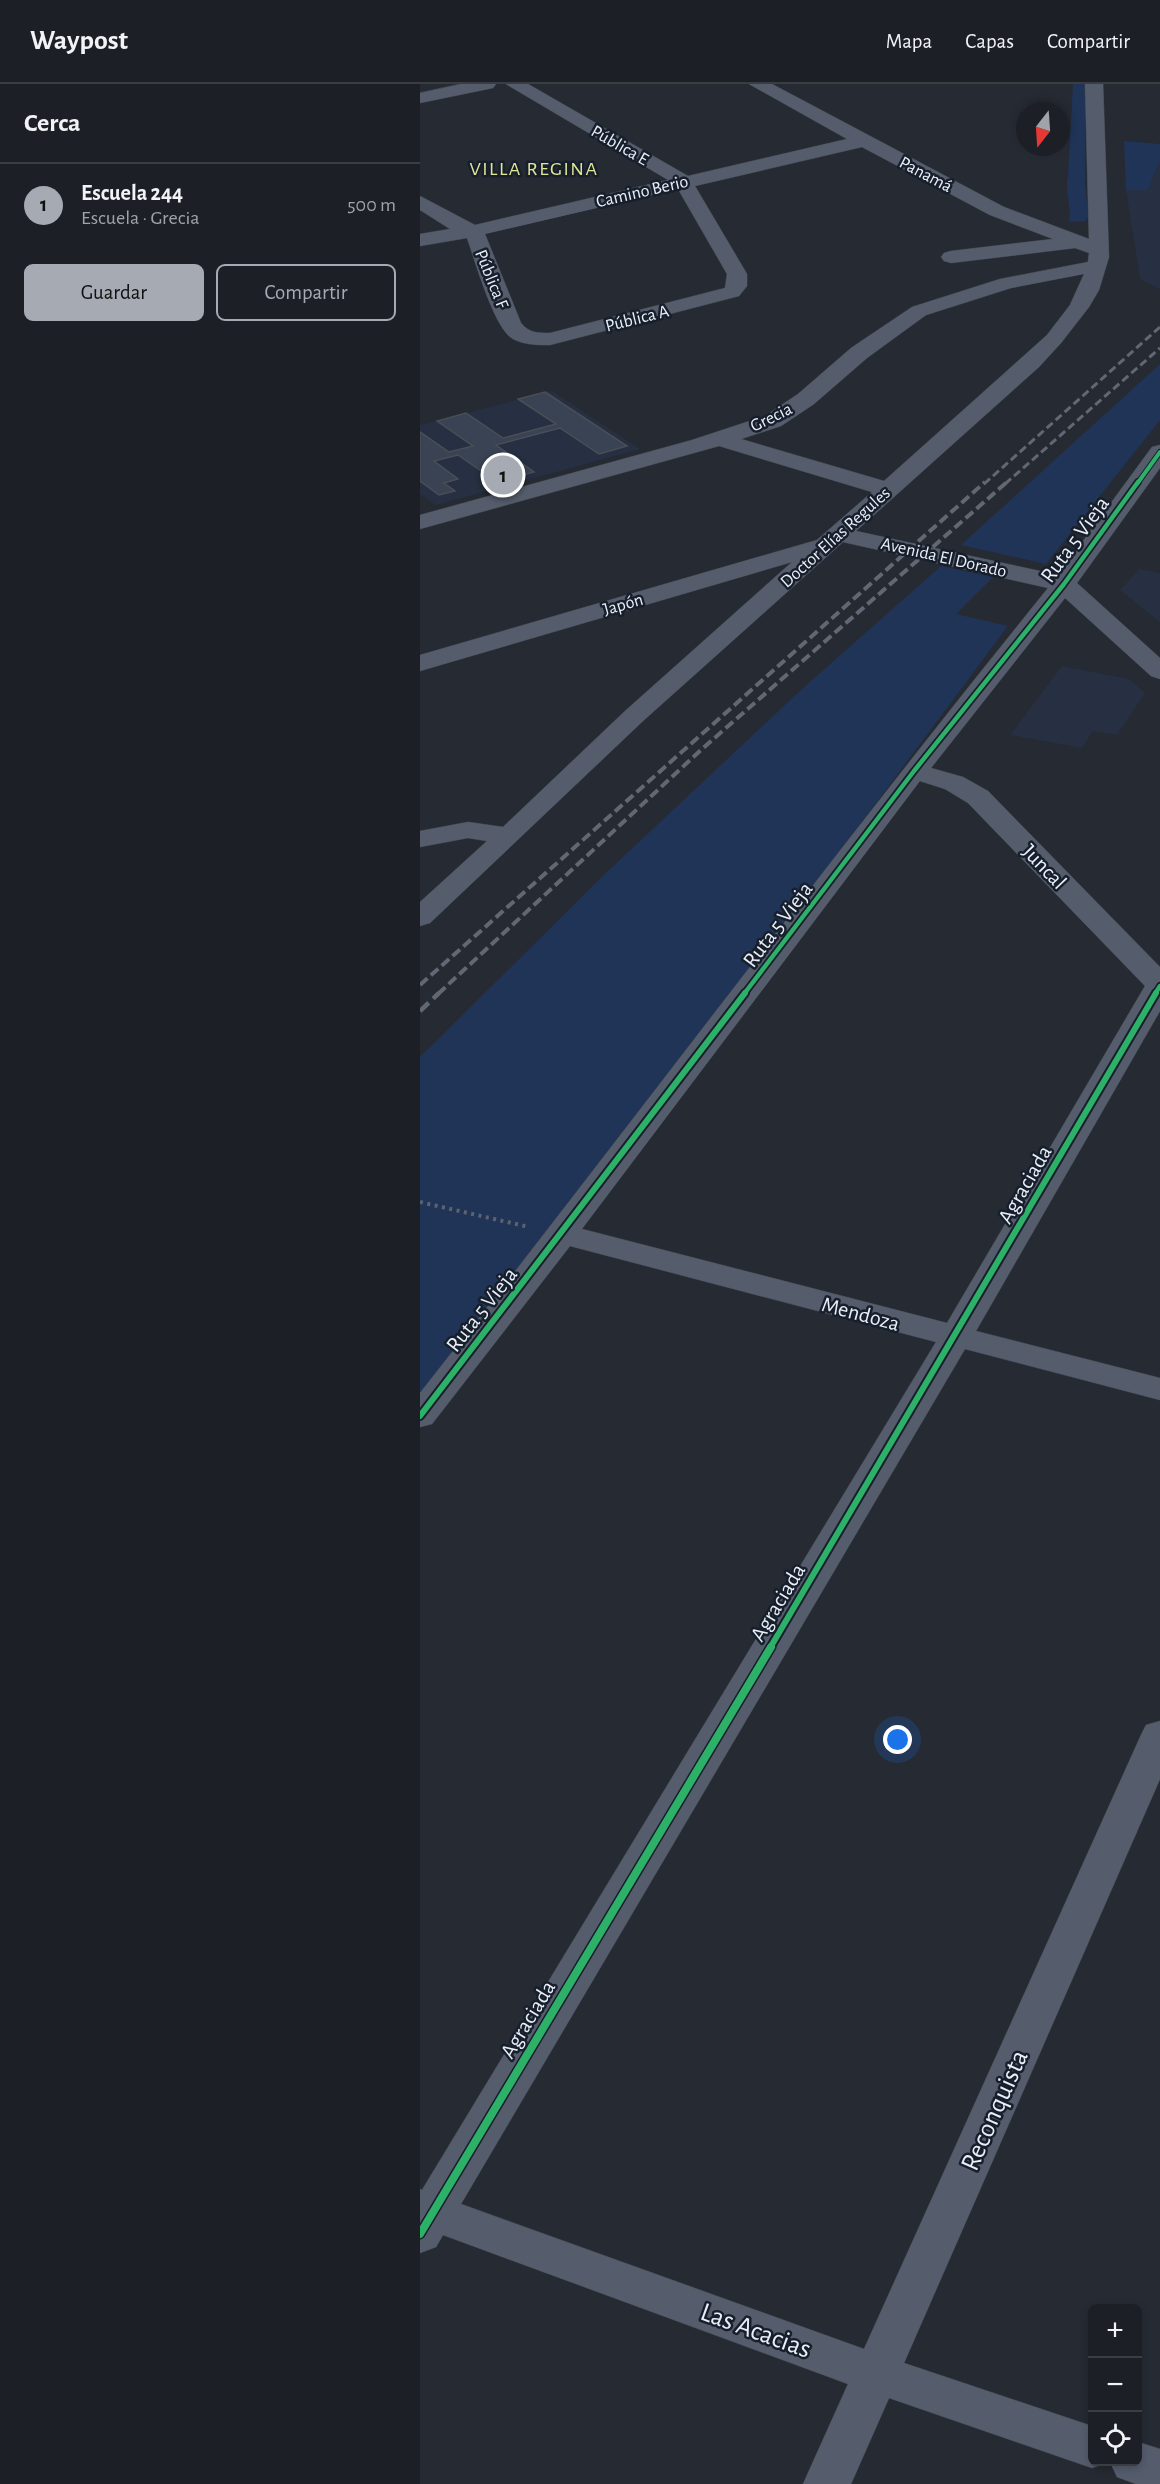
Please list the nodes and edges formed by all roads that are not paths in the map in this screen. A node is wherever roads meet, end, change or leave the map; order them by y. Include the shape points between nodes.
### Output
1 (487, 84) edge
2 (515, 84) edge
3 (758, 84) edge
4 (1094, 84) edge
5 (420, 98) edge
6 (863, 141) junction
7 (683, 182) junction
8 (420, 202) edge
9 (474, 231) junction
10 (420, 240) edge
11 (1075, 242) junction
12 (951, 256) dead end
13 (1098, 258) junction
14 (737, 286) joint
15 (532, 339) joint
16 (718, 439) junction
17 (1160, 452) edge
18 (887, 489) junction
19 (420, 522) edge
20 (832, 539) junction
21 (1064, 585) junction
22 (420, 663) edge
23 (1160, 671) edge
24 (914, 771) junction
25 (509, 836) junction
26 (420, 839) edge
27 (420, 917) edge
28 (1160, 985) edge
29 (562, 1234) junction
30 (956, 1338) junction
31 (1160, 1389) edge
32 (420, 1416) edge
33 (1160, 1735) edge
34 (424, 2218) edge
35 (877, 2374) junction
36 (1088, 2446) edge
37 (1142, 2464) edge
38 (1160, 2470) edge
39 (827, 2484) edge

1 - 5 street
2 - 7 street, Pública E
3 - 6 street, Panamá
4 - 13 street, Doctor Elías Regules
6 - 7 street, Camino Berio
6 - 11 street, Panamá via 998,211
7 - 9 street, Camino Berio
7 - 14 street, Pública E via 737,274
8 - 9 street, Pública F
9 - 10 street, Camino Berio
9 - 15 street, Pública F via 511,325 519,334
11 - 12 street
11 - 13 street, Panamá
13 - 16 street, Grecia via 919,311 772,421
13 - 18 street, Doctor Elías Regules via 1089,290 1054,339
14 - 15 street, Pública A via 721,296 588,331
16 - 18 street
16 - 19 street, Grecia
17 - 21 street, Ruta 5 Vieja
18 - 20 street, Doctor Elías Regules
20 - 21 street, Avenida El Dorado
20 - 22 street, Japón
20 - 25 street, Doctor Elías Regules via 634,716
21 - 23 street, Avenida El Dorado
21 - 24 street, Ruta 5 Vieja
24 - 28 street, Juncal via 954,783 978,797
24 - 29 street, Ruta 5 Vieja
25 - 26 street via 468,830
25 - 27 street, Doctor Elías Regules
28 - 30 street, Agraciada
29 - 30 street, Mendoza
29 - 32 street, Ruta 5 Vieja
30 - 31 street, Mendoza
30 - 34 street, Agraciada
33 - 35 street, Reconquista
34 - 35 street, Las Acacias
35 - 36 street, Las Acacias
35 - 39 street, Reconquista
37 - 38 street

